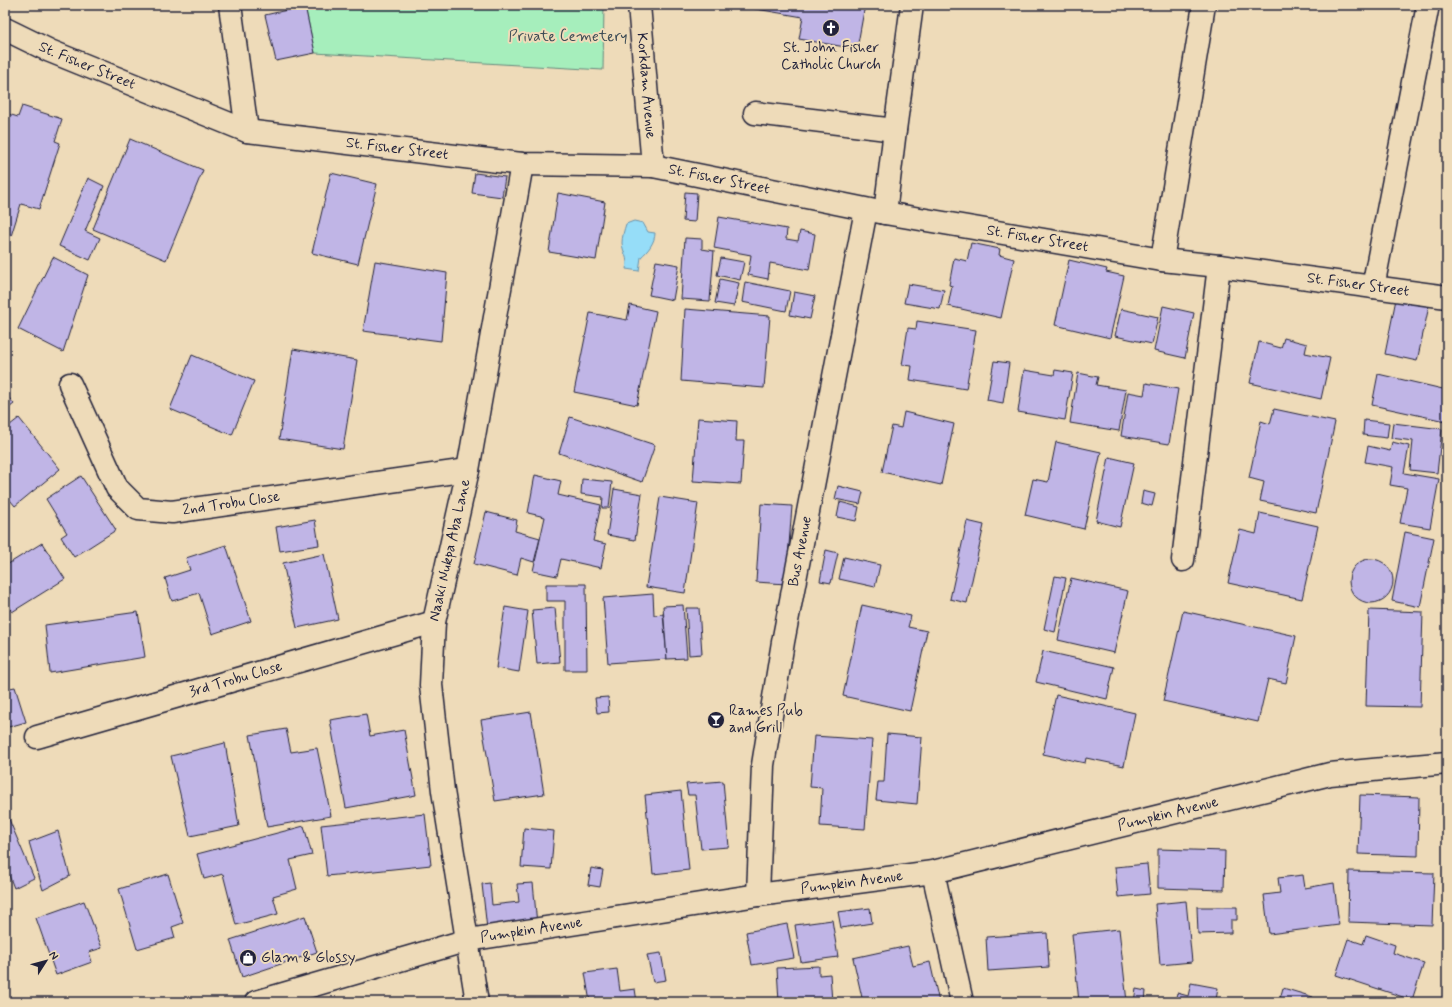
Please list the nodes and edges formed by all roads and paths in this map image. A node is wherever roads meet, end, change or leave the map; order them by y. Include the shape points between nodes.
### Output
1 (230, 5) edge
2 (639, 5) edge
3 (912, 5) edge
4 (1204, 5) edge
5 (1428, 5) edge
6 (5, 29) edge
7 (755, 113) dead end
8 (894, 130) junction
9 (247, 131) junction
10 (522, 164) junction
11 (653, 166) junction
12 (876, 212) junction
13 (1162, 260) junction
14 (1219, 266) junction
15 (1374, 287) junction
16 (1447, 297) edge
17 (70, 384) dead end
18 (468, 470) junction
19 (1183, 560) dead end
20 (434, 622) junction
21 (37, 737) dead end
22 (1447, 764) edge
23 (933, 872) junction
24 (758, 895) junction
25 (468, 940) junction
26 (256, 1002) edge
27 (477, 1002) edge
28 (962, 1002) edge

1 - 9 street
2 - 11 street, Korkdam Avenue
3 - 8 street, Bus Avenue
4 - 13 street
5 - 15 street
6 - 9 street, St. Fisher Street via 50,51
7 - 8 street
8 - 12 street, Bus Avenue
9 - 10 street, St. Fisher Street
10 - 11 street, St. Fisher Street
10 - 18 street, Naaki Nukpa Aba Lane
11 - 12 street, St. Fisher Street
12 - 13 street, St. Fisher Street
12 - 24 street, Bus Avenue via 783,642 763,765
13 - 14 street, St. Fisher Street
14 - 15 street, St. Fisher Street
14 - 19 street
15 - 16 street, St. Fisher Street
17 - 18 street, 2nd Trobu Close via 117,488 138,509 172,512
18 - 20 street, Naaki Nukpa Aba Lane
20 - 21 street, 3rd Trobu Close
20 - 25 street, Naaki Nukpa Aba Lane via 431,685 443,791
22 - 23 street, Pumpkin Avenue via 1330,774
23 - 24 street, Pumpkin Avenue
23 - 28 street
24 - 25 street, Pumpkin Avenue
25 - 26 street, Pumpkin Avenue
25 - 27 street, Naaki Nukpa Aba Lane

